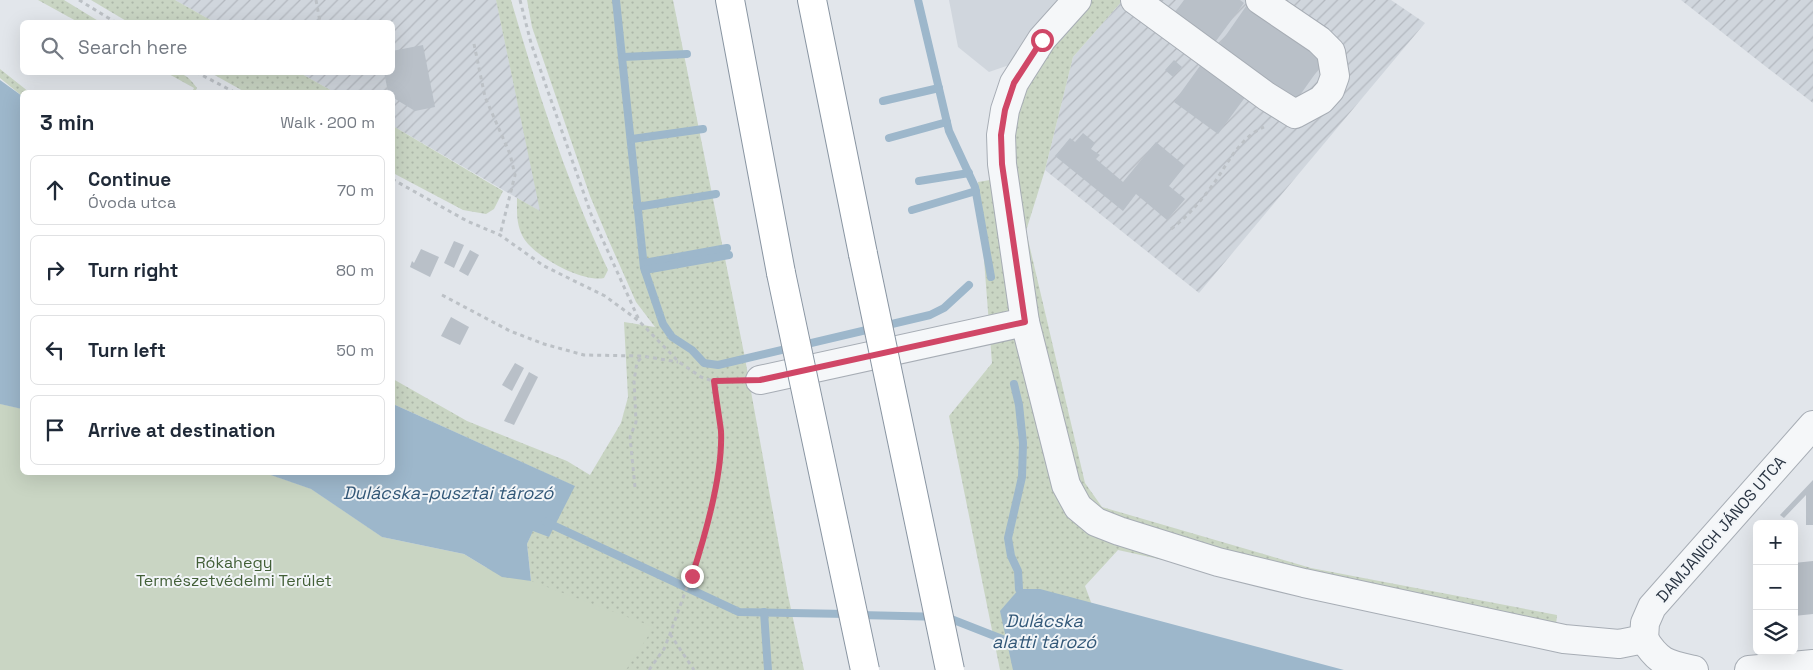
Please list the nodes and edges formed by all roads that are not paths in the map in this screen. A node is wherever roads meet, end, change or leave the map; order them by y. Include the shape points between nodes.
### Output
1 (730, 0) edge
2 (812, 0) edge
3 (1077, 0) edge
4 (1135, 0) edge
5 (1260, 0) edge
6 (1025, 322) junction
7 (760, 380) road end
8 (1813, 425) edge
9 (1644, 639) junction
10 (1813, 664) edge
11 (865, 670) edge
12 (950, 670) edge
13 (1694, 670) edge
14 (1749, 670) edge

1 - 11 highway, bridge via 781,272
2 - 12 highway, bridge
3 - 6 street via 1038,47 1014,83 1005,110 1001,135 1002,164
4 - 5 street via 1295,114 1321,100 1330,90 1335,76 1331,52 1319,40
6 - 7 street
6 - 9 street via 1066,485 1078,507 1096,522 1218,562 1462,618 1592,643 1619,644
8 - 9 street, DAMJANICH JÁNOS UTCA via 1652,607 1644,623
9 - 13 street via 1655,656 1675,666
10 - 14 street

